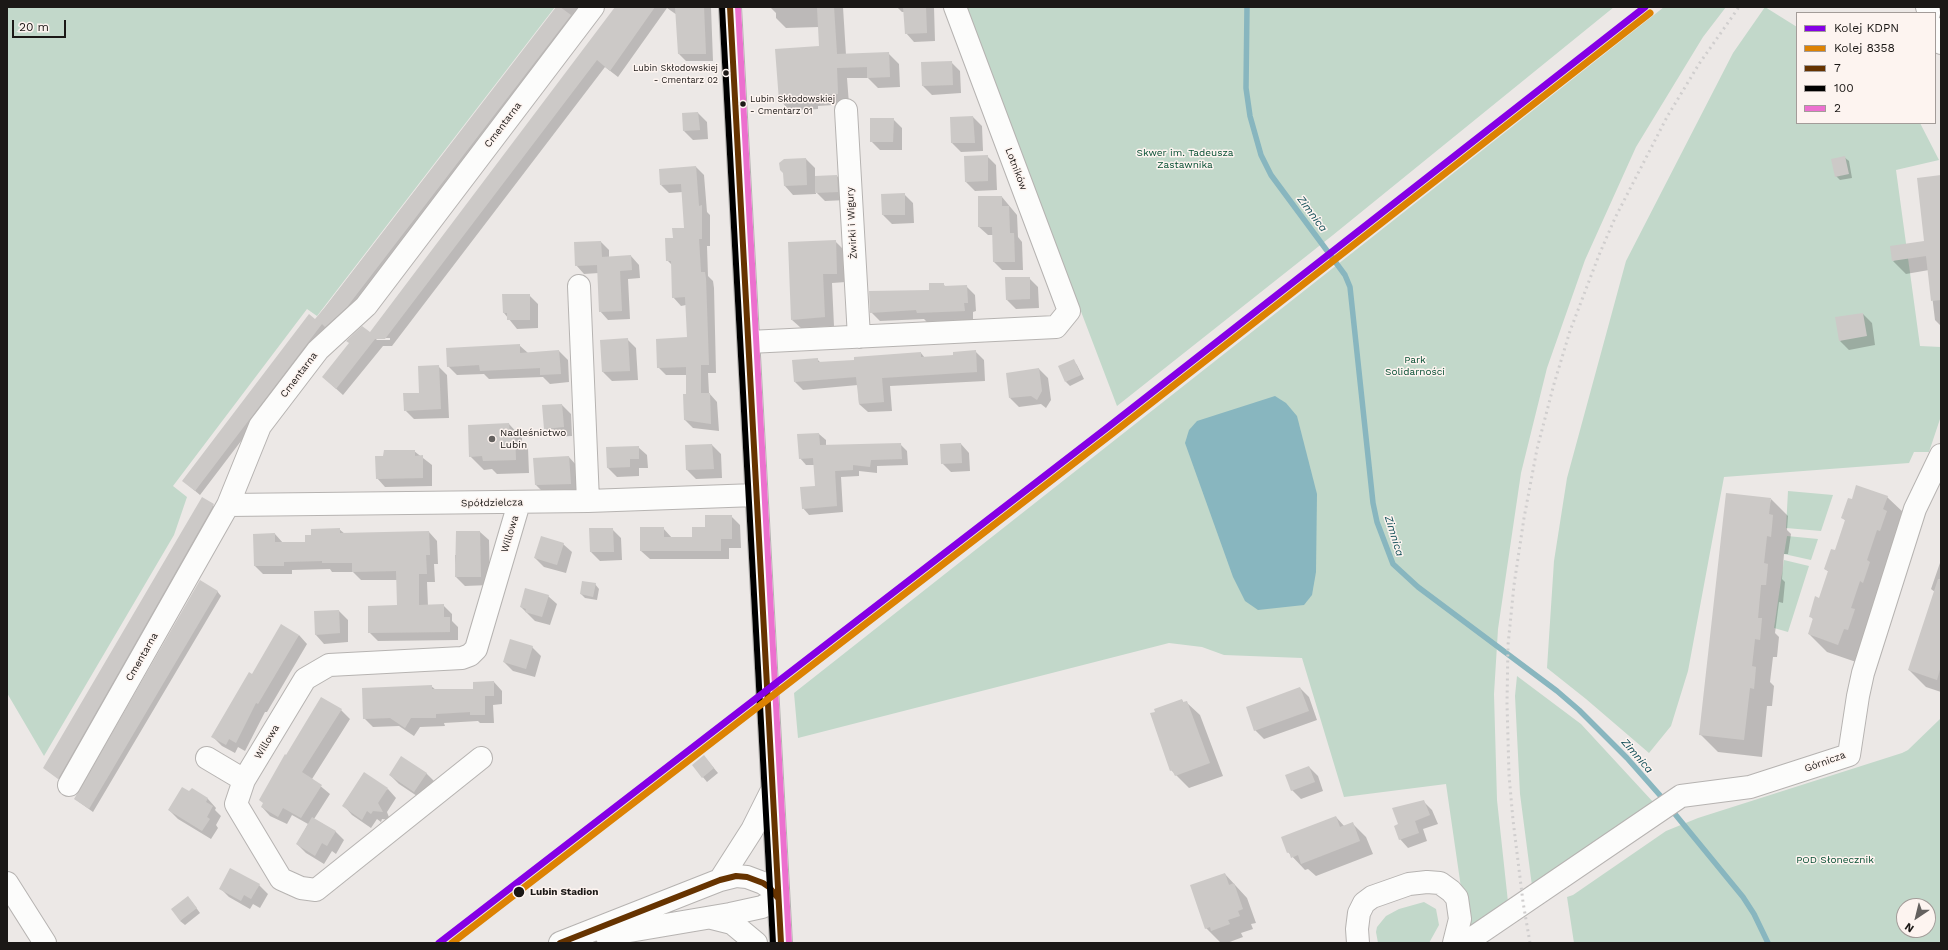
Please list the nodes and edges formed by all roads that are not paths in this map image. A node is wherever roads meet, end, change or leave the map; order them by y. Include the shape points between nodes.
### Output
1 (592, 7) edge
2 (730, 7) edge
3 (955, 7) edge
4 (1936, 30) edge
5 (1941, 43) edge
6 (846, 110) dead end
7 (579, 286) dead end
8 (858, 337) junction
9 (749, 342) junction
10 (1941, 455) edge
11 (756, 495) junction
12 (588, 501) junction
13 (519, 503) junction
14 (228, 505) junction
15 (207, 758) dead end
16 (481, 758) dead end
17 (244, 780) junction
18 (69, 785) dead end
19 (773, 786) junction
20 (720, 880) junction
21 (7, 883) edge
22 (778, 898) junction
23 (710, 918) junction
24 (566, 941) edge
25 (44, 943) edge
26 (756, 943) edge
27 (781, 943) edge
28 (1358, 943) edge
29 (1454, 943) edge
30 (1464, 943) edge

1 - 14 street, Cmentarna via 366,306 318,350 260,426
2 - 9 street
3 - 8 street, Lotników via 1069,311 1056,327
4 - 5 street
6 - 8 street, Żwirki i Wigury
7 - 12 street
8 - 9 street
9 - 11 street
10 - 30 street, Górnicza via 1915,509 1863,672 1849,756 1750,787 1681,796
11 - 12 street, Spółdzielcza
11 - 19 street
12 - 13 street, Spółdzielcza
13 - 14 street, Spółdzielcza
13 - 17 street, Willowa via 476,649 462,658 329,665 305,679
14 - 18 street, Cmentarna
15 - 17 street
16 - 17 street, Willowa via 316,890 301,888 281,879 236,804
19 - 20 street via 752,830
19 - 22 street
20 - 22 street via 736,876 755,879 769,887
20 - 24 street
21 - 25 street
22 - 23 street via 762,907
22 - 27 street
23 - 24 street
23 - 26 street via 732,923
28 - 29 street via 1359,912 1364,903 1372,897 1409,884 1427,882 1440,883 1457,898 1460,919

